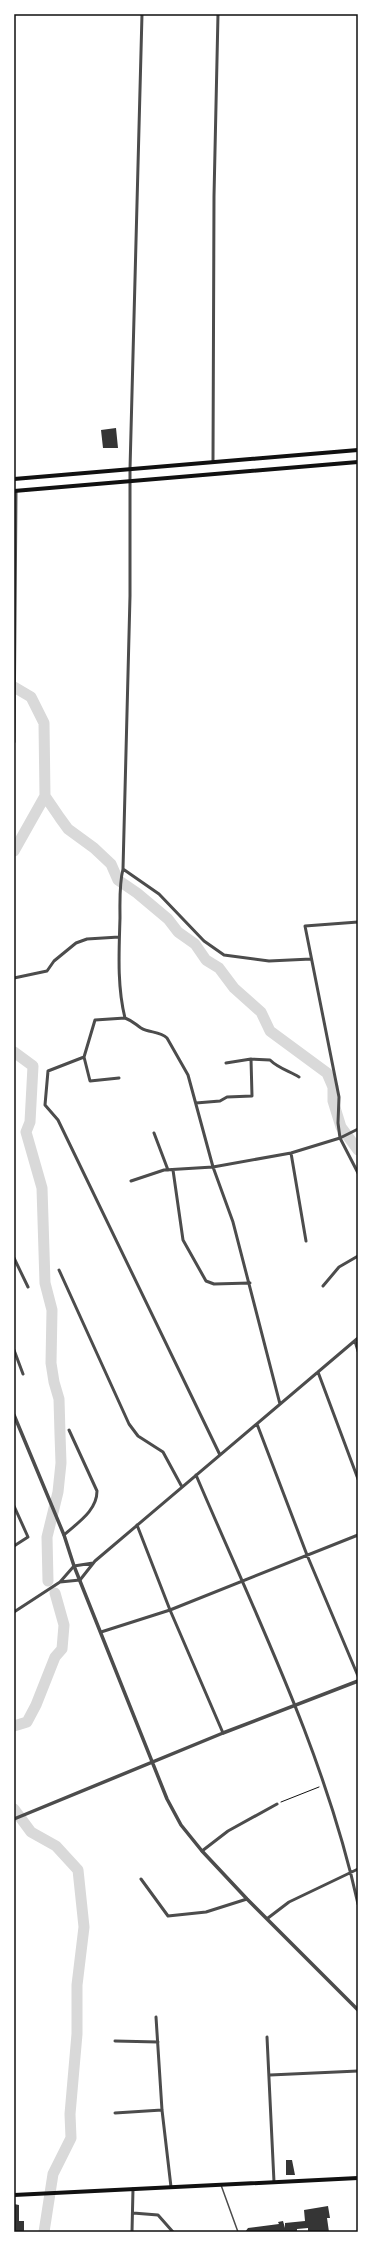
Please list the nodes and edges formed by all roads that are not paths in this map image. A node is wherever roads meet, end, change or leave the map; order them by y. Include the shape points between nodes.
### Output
1 (142, 14) edge
2 (218, 14) edge
3 (358, 450) edge
4 (213, 462) junction
5 (358, 462) edge
6 (130, 469) junction
7 (14, 478) edge
8 (131, 481) junction
9 (15, 491) edge
10 (14, 742) edge
11 (123, 869) junction
12 (358, 922) edge
13 (119, 937) junction
14 (311, 959) junction
15 (14, 978) edge
16 (125, 1018) junction
17 (84, 1057) junction
18 (251, 1059) junction
19 (226, 1063) dead end
20 (299, 1077) dead end
21 (119, 1078) dead end
22 (196, 1103) junction
23 (358, 1129) edge
24 (154, 1133) dead end
25 (340, 1138) junction
26 (292, 1153) junction
27 (213, 1167) junction
28 (168, 1170) junction
29 (173, 1170) junction
30 (358, 1173) edge
31 (131, 1181) dead end
32 (306, 1241) dead end
33 (358, 1256) edge
34 (14, 1258) edge
35 (59, 1270) dead end
36 (250, 1283) junction
37 (323, 1286) dead end
38 (28, 1287) dead end
39 (358, 1338) edge
40 (355, 1341) junction
41 (14, 1350) edge
42 (358, 1351) edge
43 (318, 1372) junction
44 (23, 1374) dead end
45 (280, 1404) junction
46 (14, 1415) edge
47 (257, 1424) junction
48 (69, 1430) dead end
49 (220, 1455) junction
50 (196, 1475) junction
51 (358, 1479) edge
52 (182, 1487) junction
53 (14, 1506) edge
54 (138, 1525) junction
55 (64, 1535) junction
56 (358, 1535) edge
57 (14, 1546) edge
58 (307, 1555) junction
59 (93, 1563) junction
60 (74, 1566) junction
61 (80, 1580) junction
62 (242, 1581) junction
63 (60, 1582) junction
64 (170, 1610) junction
65 (14, 1612) edge
66 (100, 1632) junction
67 (358, 1676) edge
68 (358, 1681) edge
69 (295, 1705) junction
70 (223, 1733) junction
71 (153, 1763) junction
72 (277, 1804) road end
73 (14, 1819) edge
74 (202, 1851) junction
75 (358, 1869) edge
76 (351, 1873) junction
77 (141, 1879) dead end
78 (247, 1899) junction
79 (358, 1904) edge
80 (268, 1918) junction
81 (358, 2010) edge
82 (156, 2017) dead end
83 (267, 2037) dead end
84 (115, 2041) dead end
85 (158, 2042) junction
86 (358, 2071) edge
87 (270, 2076) junction
88 (162, 2110) junction
89 (115, 2113) dead end
90 (358, 2178) edge
91 (274, 2182) junction
92 (220, 2184) junction
93 (171, 2187) junction
94 (133, 2189) junction
95 (14, 2195) edge
96 (133, 2213) junction
97 (132, 2232) edge
98 (173, 2232) edge
99 (238, 2232) edge

1 - 6 street
2 - 4 street
3 - 4 main road
4 - 6 main road
5 - 8 main road
6 - 7 main road
6 - 8 street
8 - 9 main road
8 - 11 street
9 - 10 street
11 - 13 street
11 - 14 street via 159,894 204,940 224,955 269,961
12 - 14 street via 305,926
13 - 15 street via 87,939 76,943 54,961 47,971
13 - 16 street via 120,1000
14 - 25 street via 339,1097
16 - 17 street via 95,1020
16 - 22 street via 168,1038 188,1075
17 - 21 street via 90,1081
17 - 49 street via 48,1071 45,1105 58,1120
18 - 19 street
18 - 20 street via 270,1060 276,1066
18 - 22 street via 252,1096 227,1097 220,1101
22 - 27 street
23 - 25 street
24 - 28 street
25 - 26 street
25 - 30 street
26 - 27 street
26 - 32 street
27 - 29 street
27 - 36 street via 233,1222
28 - 29 street
28 - 31 street
29 - 36 street via 182,1240 206,1281 214,1284
33 - 37 street via 339,1267
34 - 38 street
35 - 52 street via 129,1424 138,1436 163,1452
36 - 45 street
39 - 40 street
40 - 42 street
40 - 43 street
41 - 44 street
43 - 45 street
43 - 51 street
45 - 47 street
46 - 55 street
47 - 49 street
47 - 58 street
48 - 55 street via 97,1492 97,1498 93,1508
49 - 50 street
50 - 52 street
50 - 62 street
52 - 54 street
53 - 57 street via 28,1538
54 - 59 street
54 - 64 street
55 - 60 street
56 - 58 street
58 - 62 street
58 - 67 street
59 - 60 street
59 - 61 street
60 - 61 street
60 - 63 street
61 - 63 street
61 - 66 street
62 - 64 street
62 - 69 street
63 - 65 street
64 - 66 street
64 - 70 street
66 - 71 street
68 - 69 street
69 - 70 street
69 - 76 street
70 - 71 street
71 - 73 street
71 - 74 street via 167,1799 181,1825
72 - 74 street via 228,1831
74 - 78 street
75 - 76 street
76 - 79 street
76 - 80 street via 289,1902
77 - 78 street via 168,1916 206,1912
78 - 80 street
80 - 81 street
82 - 85 street
83 - 87 street
84 - 85 street
85 - 88 street
86 - 87 street
87 - 91 street
88 - 89 street
88 - 93 street
90 - 91 main road
91 - 92 main road
92 - 93 main road
92 - 99 lane
93 - 94 main road
94 - 95 main road
94 - 96 street
96 - 97 street
96 - 98 street via 158,2215

